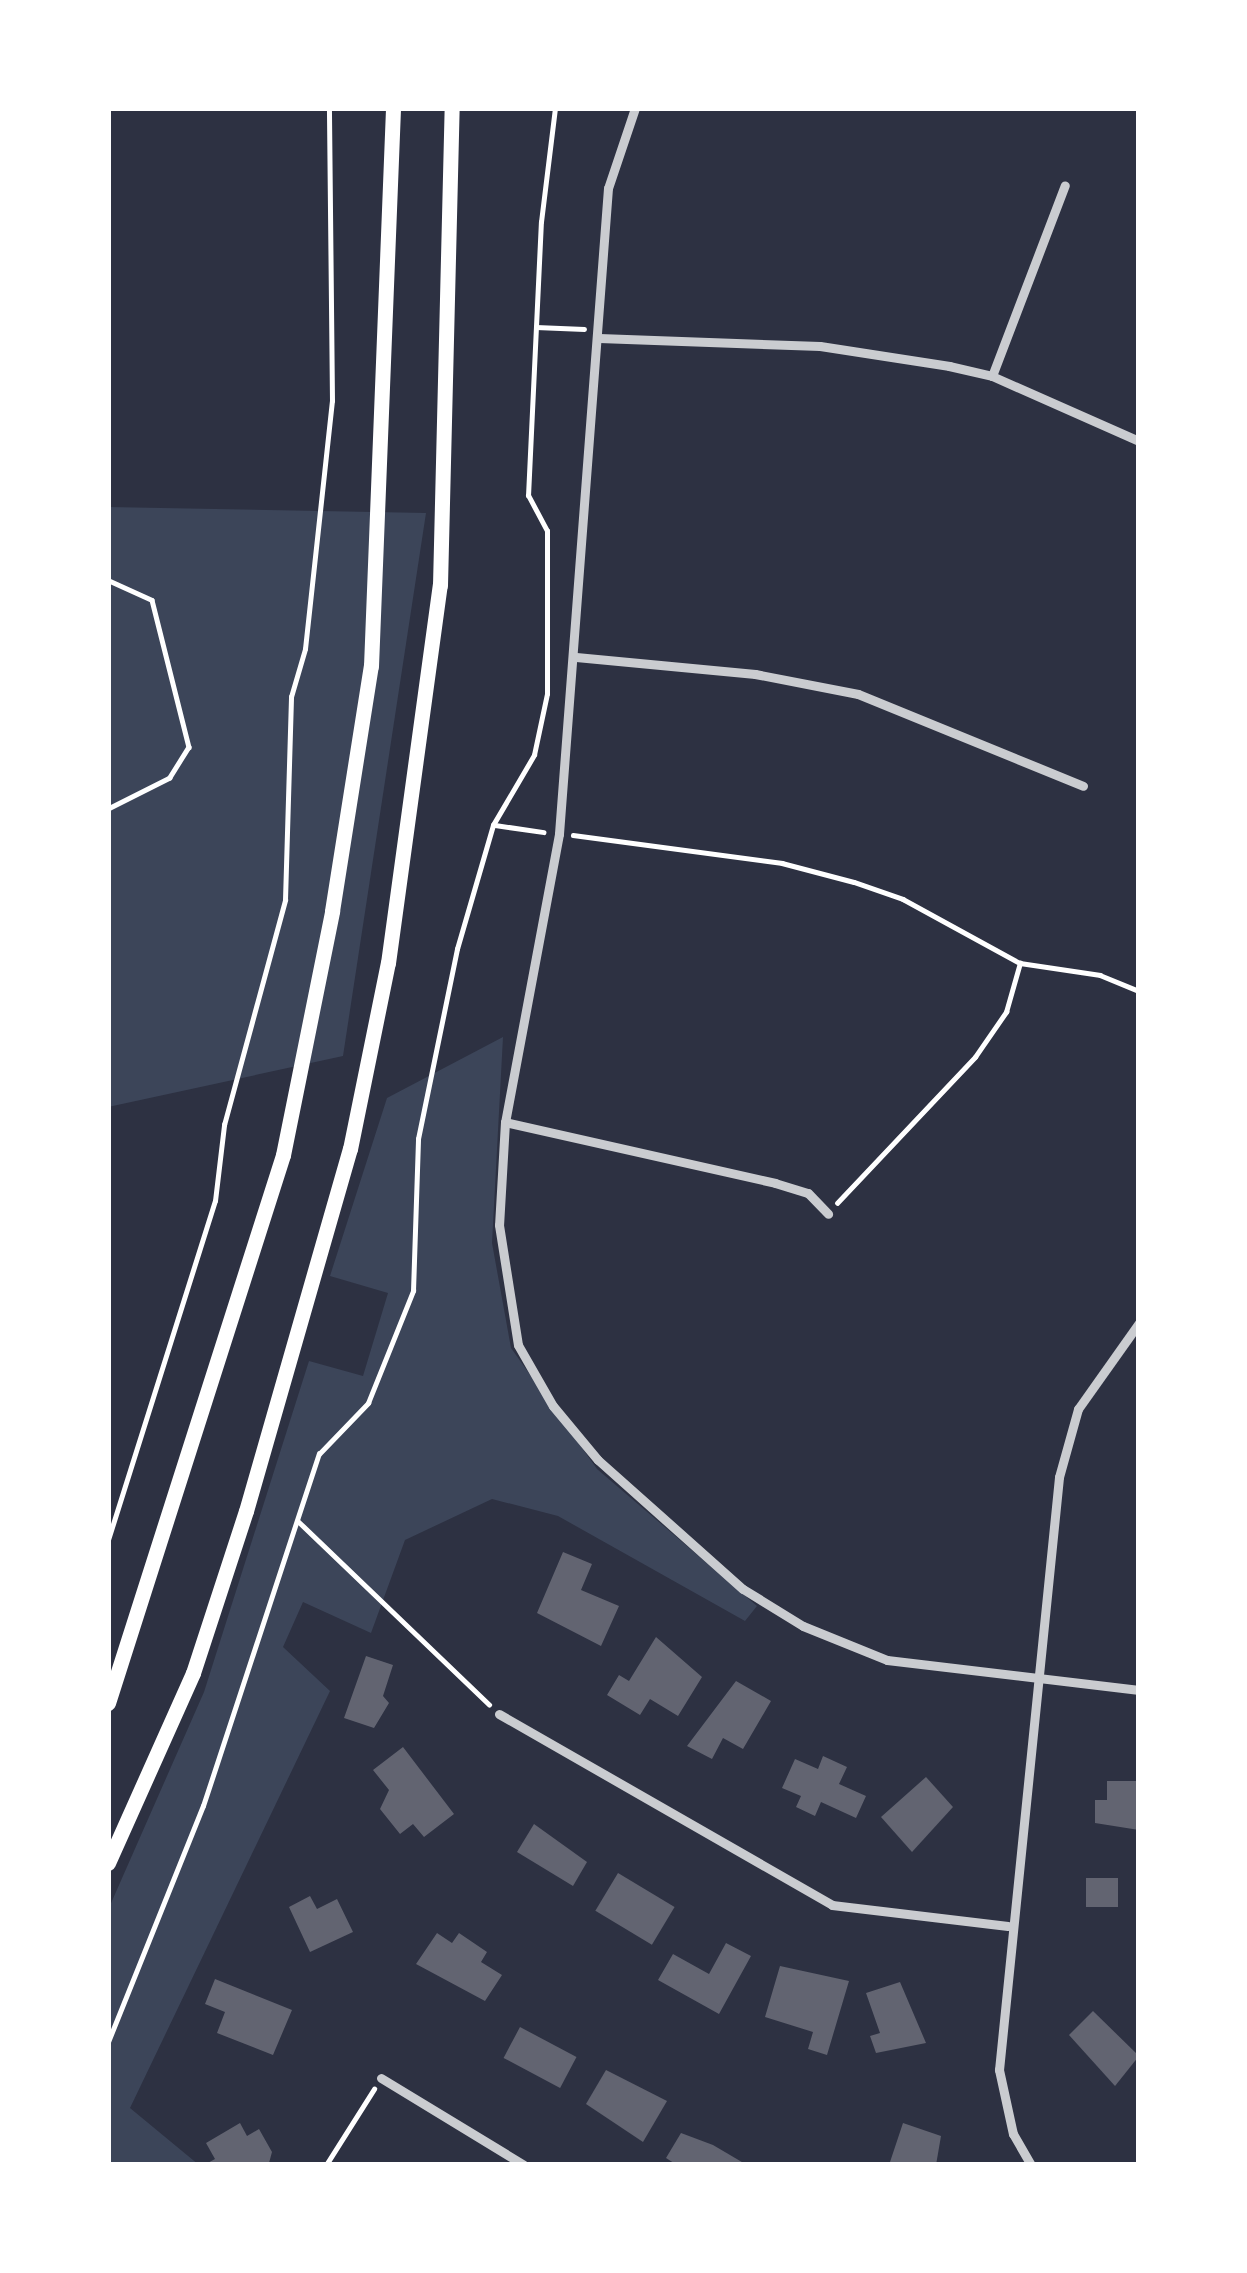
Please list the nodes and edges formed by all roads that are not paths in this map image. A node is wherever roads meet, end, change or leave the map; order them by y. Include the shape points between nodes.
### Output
1 (393, 108) edge
2 (452, 108) edge
3 (635, 108) edge
4 (1066, 185) dead end
5 (599, 334) junction
6 (992, 376) junction
7 (1139, 441) edge
8 (576, 657) junction
9 (1083, 786) dead end
10 (505, 1122) junction
11 (828, 1214) road end
12 (1139, 1323) edge
13 (1034, 1682) junction
14 (1139, 1690) edge
15 (108, 1703) edge
16 (499, 1714) road end
17 (108, 1864) edge
18 (1008, 1926) junction
19 (381, 2078) road end
20 (524, 2165) edge
21 (1031, 2165) edge

1 - 15 main road via 371,666 332,911 283,1155
2 - 17 main road via 440,585 388,963 350,1149 247,1511 193,1673
3 - 5 street via 608,188
4 - 6 street
5 - 6 street via 820,346
5 - 8 street
6 - 7 street
8 - 9 street via 754,674 858,694
8 - 10 street via 559,834
10 - 11 street via 775,1183 808,1193
10 - 13 street via 499,1225 518,1346 598,1460 743,1589 803,1626 887,1660
12 - 13 street via 1067,1435
13 - 14 street
13 - 18 street
16 - 18 street via 832,1905
18 - 21 street via 999,2071 1013,2134
19 - 20 street

